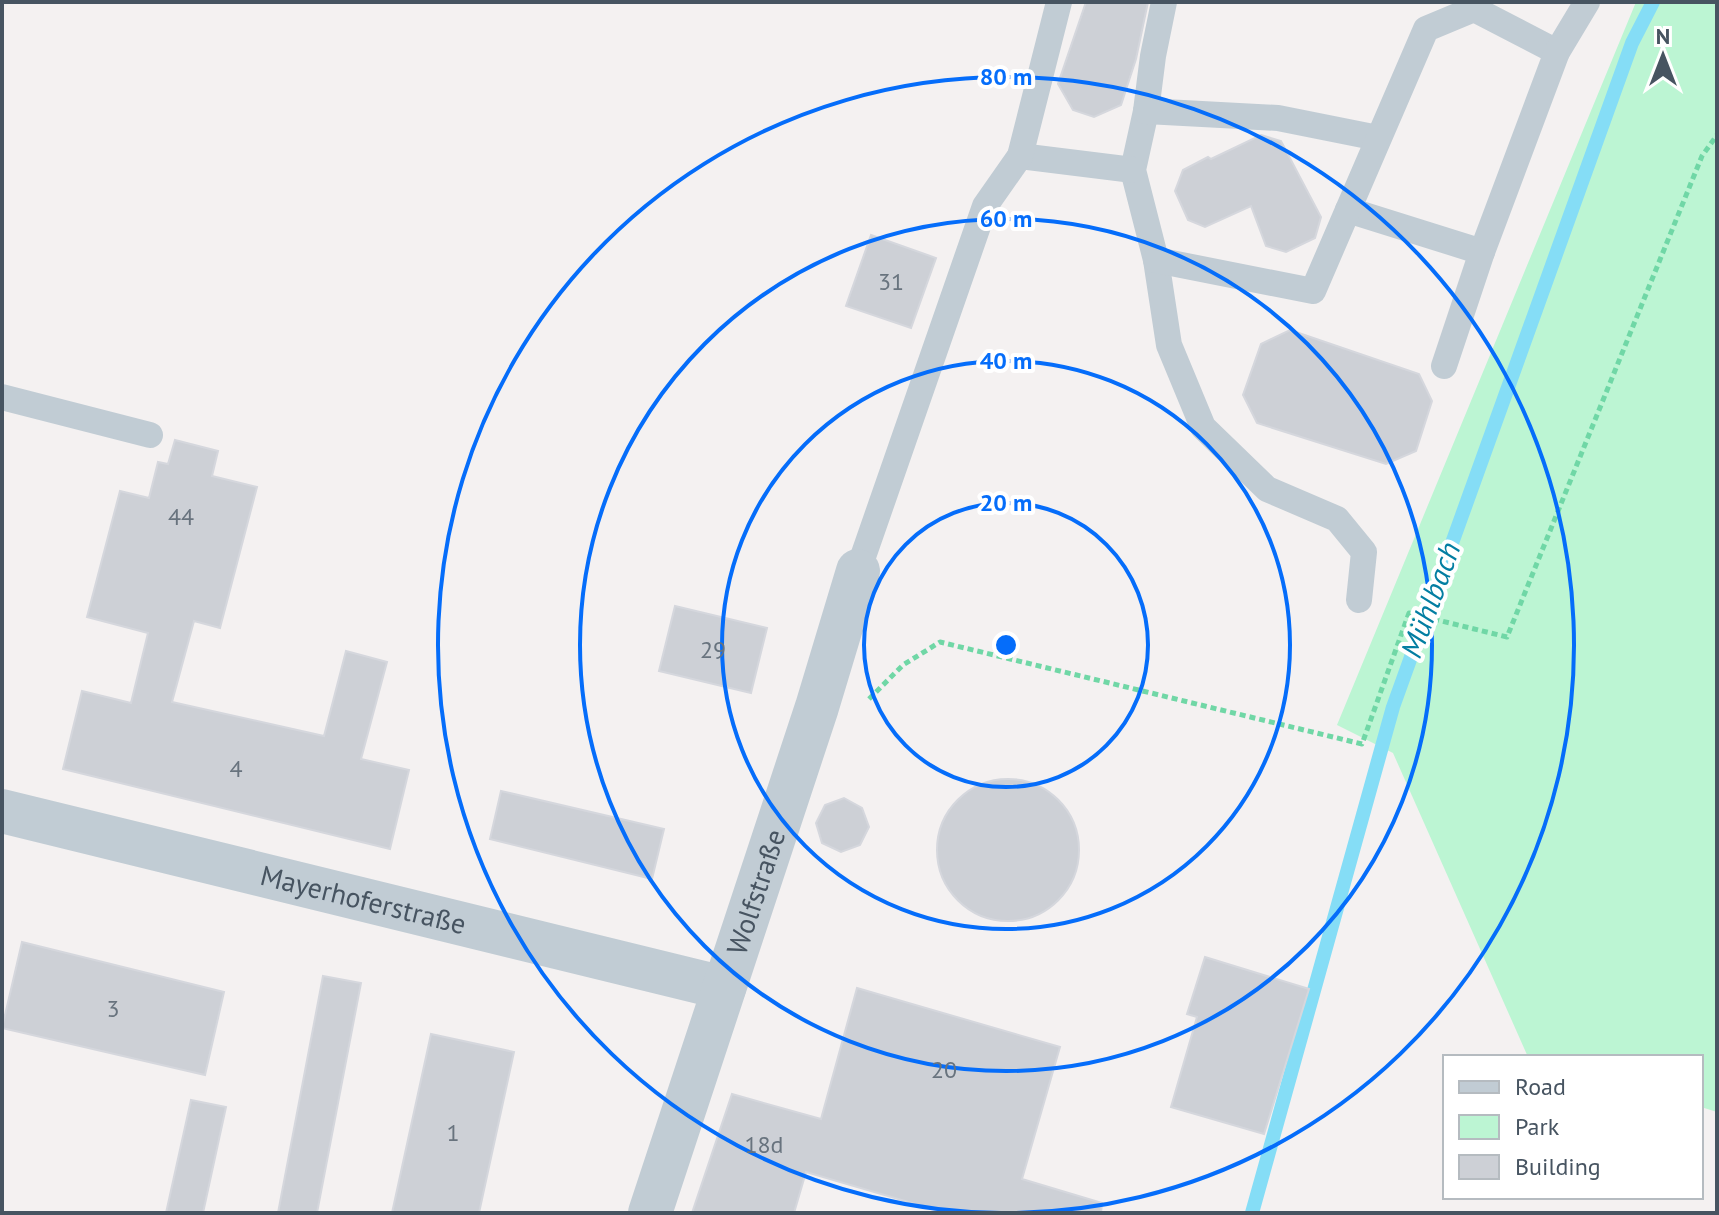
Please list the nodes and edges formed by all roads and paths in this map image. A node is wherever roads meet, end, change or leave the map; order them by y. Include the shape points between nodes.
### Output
1 (1059, 2) edge
2 (1164, 2) edge
3 (1587, 2) edge
4 (1557, 52) junction
5 (1146, 111) junction
6 (1717, 135) edge
7 (1378, 138) junction
8 (1020, 156) junction
9 (1133, 170) junction
10 (1348, 210) junction
11 (1482, 252) junction
12 (1156, 260) junction
13 (1444, 366) dead end
14 (2, 397) edge
15 (150, 435) dead end
16 (858, 571) joint
17 (1359, 600) dead end
18 (817, 707) junction
19 (2, 811) edge
20 (724, 988) junction
21 (650, 1213) edge

1 - 8 lane
2 - 5 lane
3 - 4 lane
4 - 7 lane via 1474,9 1426,29
4 - 11 lane
5 - 7 lane via 1278,118
5 - 9 lane
6 - 18 path via 1702,156 1507,637 1409,613 1362,744 940,642 903,665 851,717
7 - 10 lane
8 - 9 lane
8 - 16 lane via 985,206
9 - 12 lane
10 - 11 lane
10 - 12 lane via 1313,291
11 - 13 lane
12 - 17 lane via 1169,345 1203,427 1267,489 1337,519 1364,552
14 - 15 lane
16 - 18 street, Wolfstraße
18 - 20 street, Wolfstraße
19 - 20 street, Mayerhoferstraße
20 - 21 street, Wolfstraße

